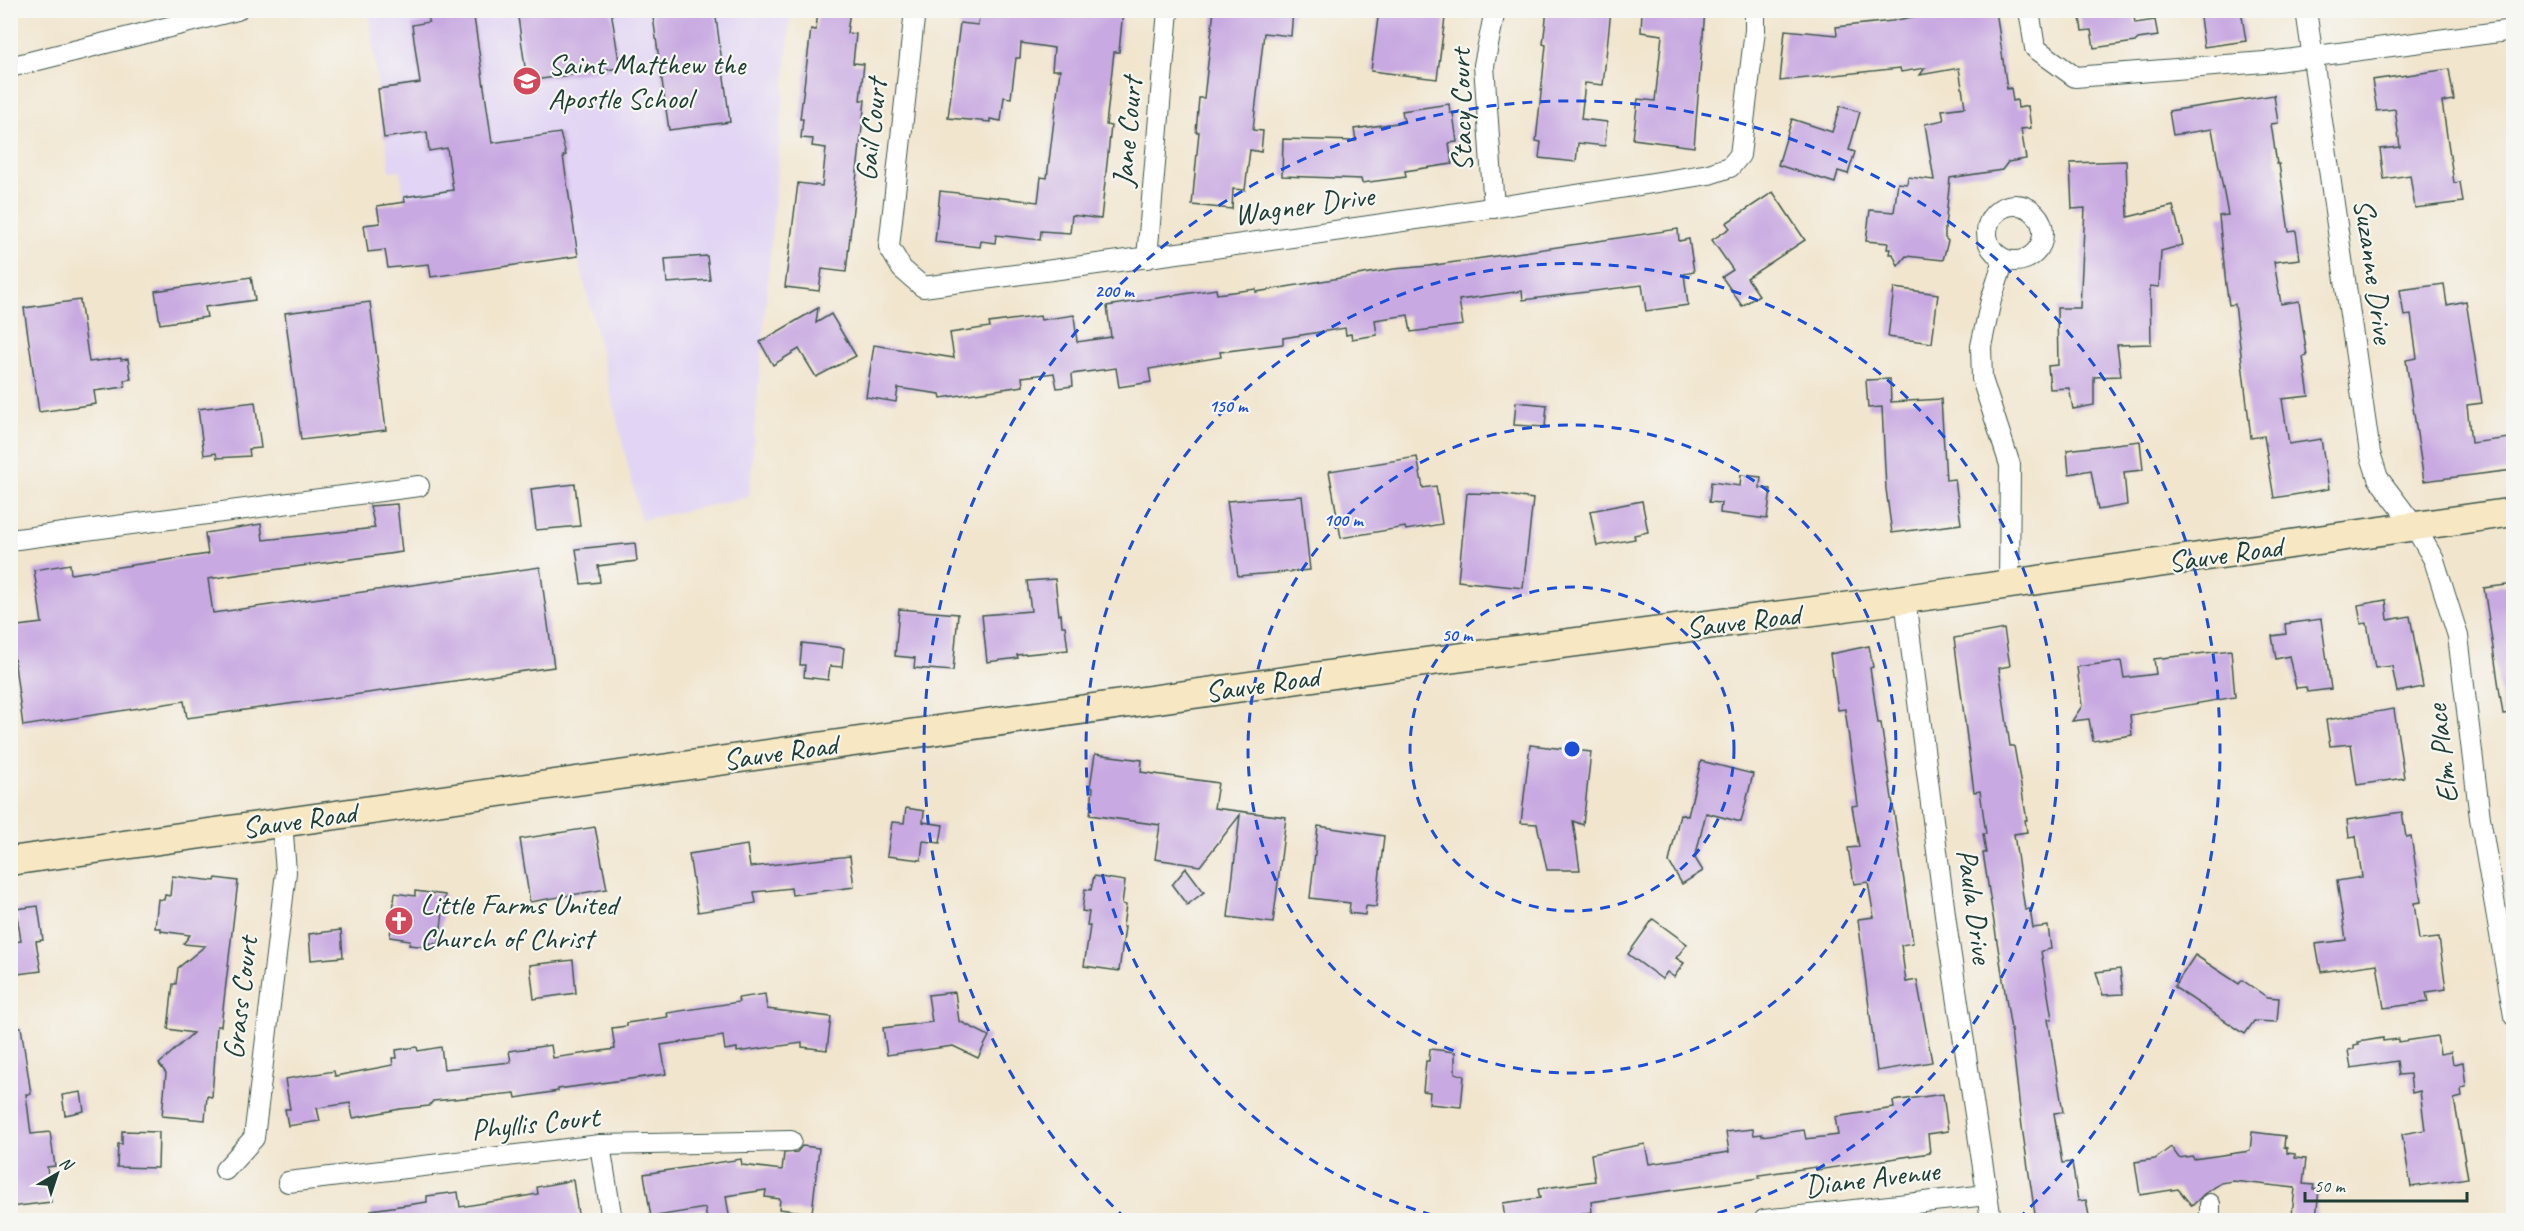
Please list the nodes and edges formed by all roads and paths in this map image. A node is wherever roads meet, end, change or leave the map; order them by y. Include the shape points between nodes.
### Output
1 (237, 10) edge
2 (915, 10) edge
3 (1168, 10) edge
4 (1495, 10) edge
5 (1755, 10) edge
6 (2029, 10) edge
7 (2306, 10) edge
8 (2514, 30) edge
9 (2312, 54) junction
10 (10, 67) edge
11 (1494, 208) junction
12 (894, 256) joint
13 (1146, 258) junction
14 (2004, 260) dead end
15 (419, 486) dead end
16 (2514, 512) edge
17 (2415, 527) junction
18 (10, 540) edge
19 (2009, 585) junction
20 (1905, 599) junction
21 (282, 822) junction
22 (10, 861) edge
23 (2514, 1016) edge
24 (791, 1141) dead end
25 (600, 1145) junction
26 (225, 1170) dead end
27 (288, 1182) dead end
28 (1988, 1195) junction
29 (612, 1221) edge
30 (1764, 1221) edge
31 (1991, 1221) edge

1 - 10 street
2 - 12 street, Gail Court via 889,247
3 - 13 street, Jane Court
4 - 11 street, Stacy Court via 1484,65
5 - 11 street, Wagner Drive via 1740,155 1733,164 1709,174
6 - 9 street via 2035,48 2075,77 2277,61
7 - 9 street, Suzanne Drive
8 - 9 street
9 - 17 street, Suzanne Drive via 2370,453 2378,478
11 - 13 street, Wagner Drive
12 - 13 street, Wagner Drive via 902,269 923,287
14 - 19 street via 1991,300 1981,357 1982,379 2010,465
15 - 18 street
16 - 17 street, Sauve Road
17 - 19 street, Sauve Road
17 - 23 street, Elm Place via 2434,560 2458,636 2480,818
19 - 20 street, Sauve Road
20 - 21 street, Sauve Road via 1356,671
20 - 28 street, Paula Drive via 1947,930
21 - 22 street, Sauve Road
21 - 26 street, Grass Court via 286,872 254,1138
24 - 25 street, Phyllis Court
25 - 27 street, Phyllis Court
25 - 29 street
28 - 30 street, Diane Avenue
28 - 31 street, Paula Drive

